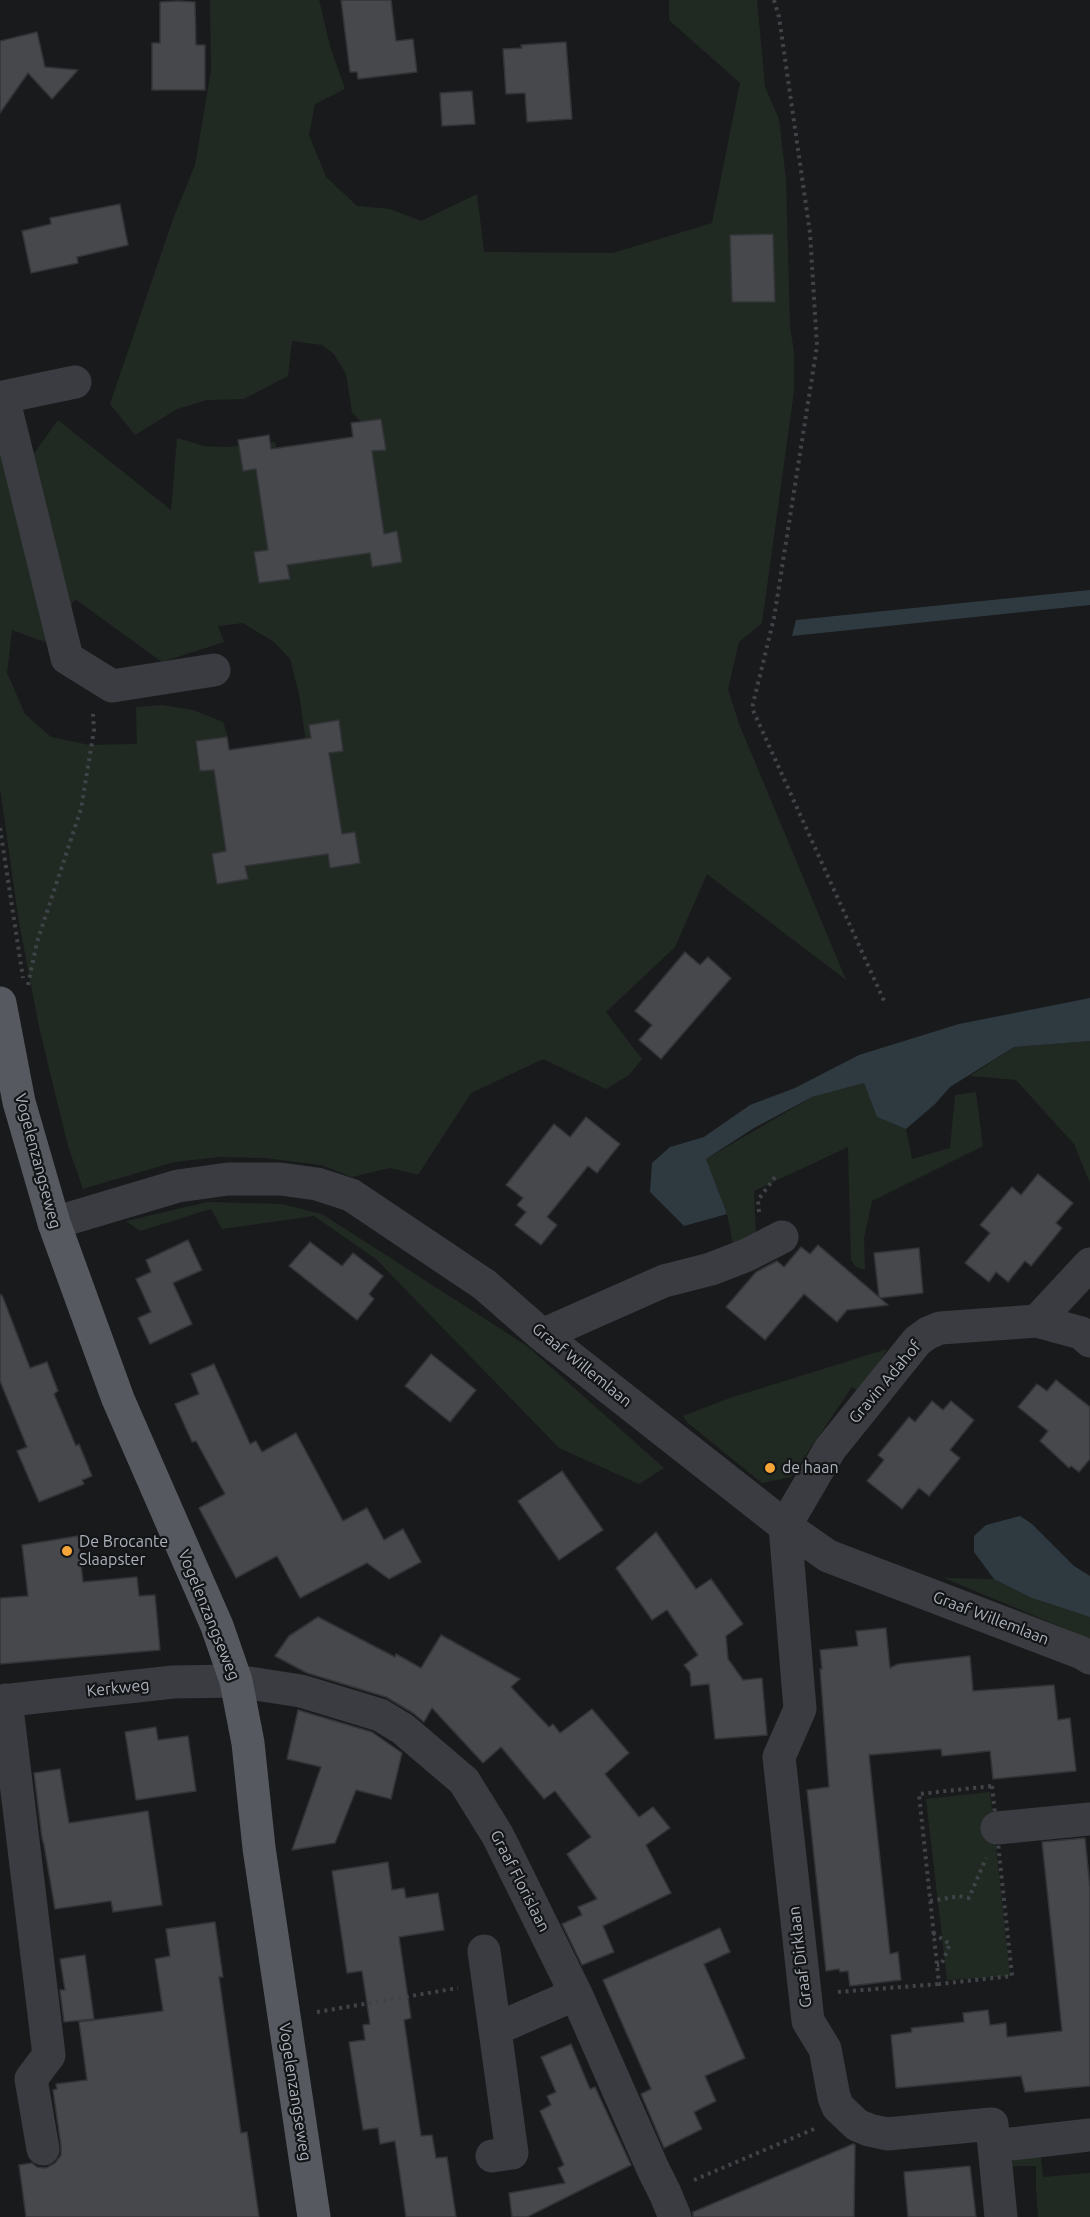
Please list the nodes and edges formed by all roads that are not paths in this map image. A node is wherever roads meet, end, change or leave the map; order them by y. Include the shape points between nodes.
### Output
1 (75, 382) dead end
2 (2, 397) edge
3 (214, 670) dead end
4 (14, 996) edge
5 (54, 1223) junction
6 (782, 1238) dead end
7 (1090, 1264) edge
8 (1037, 1321) junction
9 (542, 1335) junction
10 (1090, 1341) edge
11 (784, 1526) junction
12 (1090, 1658) edge
13 (236, 1681) junction
14 (3, 1700) edge
15 (1090, 1819) edge
16 (994, 1840) road end
17 (484, 1951) dead end
18 (576, 1994) junction
19 (496, 2029) junction
20 (1090, 2135) edge
21 (994, 2146) junction
22 (43, 2149) dead end
23 (492, 2156) dead end
24 (670, 2205) edge
25 (314, 2217) edge
26 (1001, 2217) edge

1 - 2 street
2 - 3 street via 67,658 112,686
4 - 5 main road, Vogelenzangseweg via 19,1102
5 - 9 street, Graaf Willemlaan via 178,1186 228,1179 317,1184 351,1195 485,1285
5 - 13 main road, Vogelenzangseweg via 118,1400 217,1626
6 - 9 street via 747,1256 664,1281
7 - 8 street
8 - 10 street, Gravin Adahof via 1081,1333
8 - 11 street, Gravin Adahof via 940,1328 917,1341 830,1449
9 - 11 street, Graaf Willemlaan
11 - 12 street, Graaf Willemlaan via 828,1556
11 - 21 street, Graaf Dirklaan via 800,1709 779,1757 808,2021 825,2049 838,2107 857,2125 887,2134 992,2124
13 - 14 street, Kerkweg via 172,1682
13 - 18 street, Graaf Florislaan via 302,1691 380,1715 403,1729 464,1781 498,1836
13 - 25 main road, Vogelenzangseweg
14 - 22 street via 49,2055 31,2079
15 - 16 street
17 - 19 street
18 - 19 street
18 - 24 street, Graaf Florislaan
19 - 23 street via 512,2153
20 - 21 street
21 - 26 street

